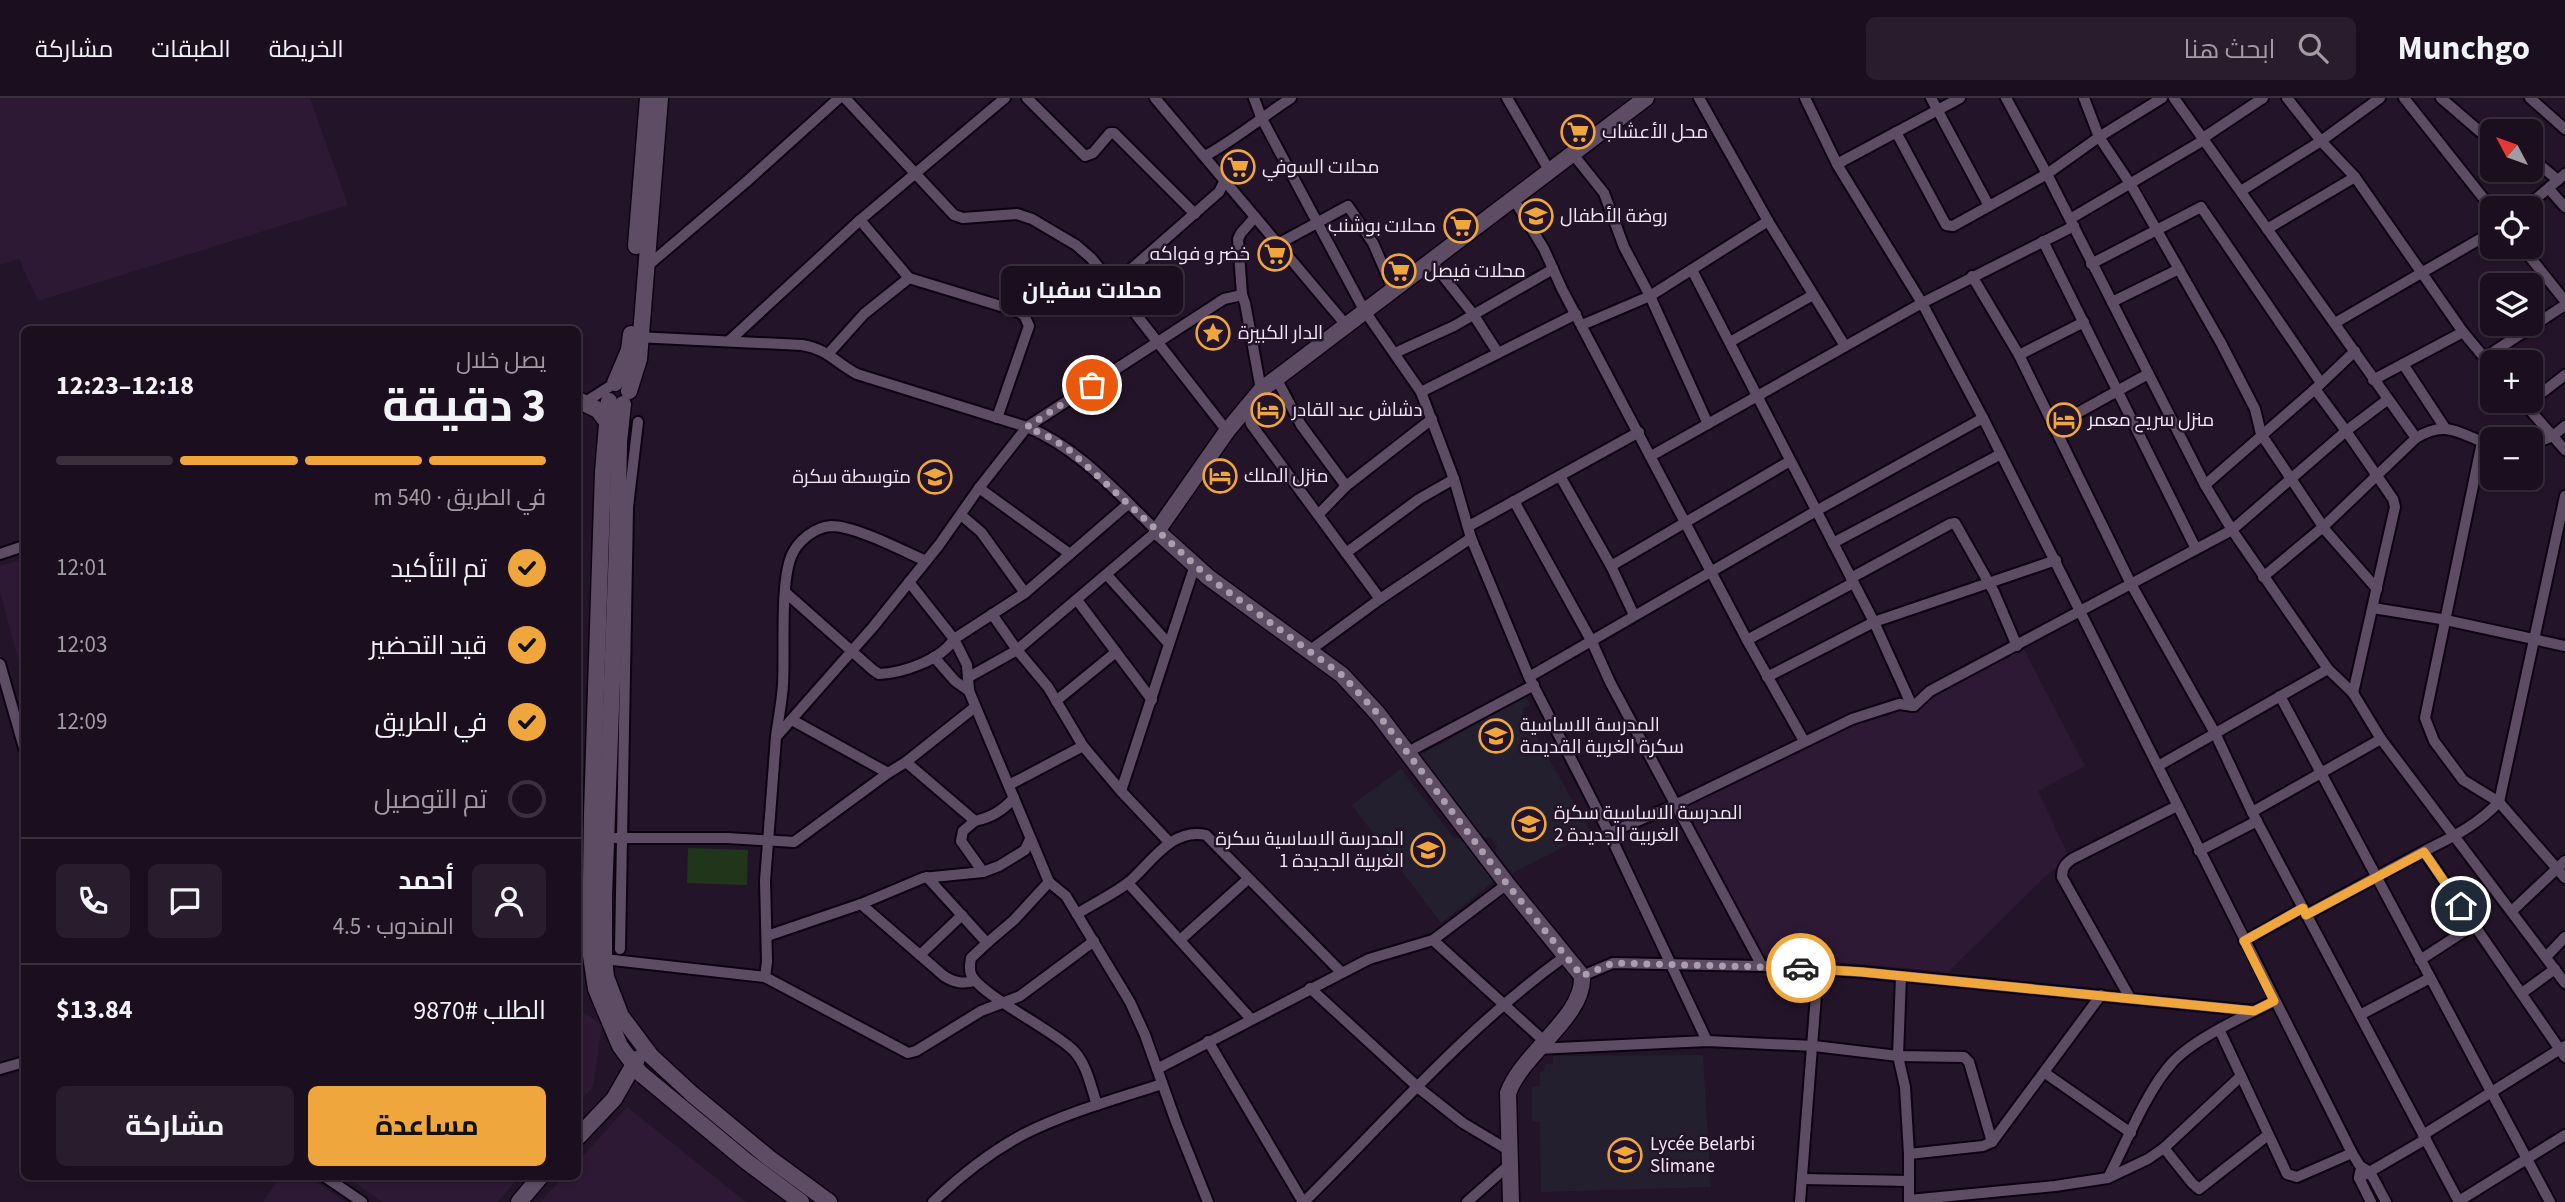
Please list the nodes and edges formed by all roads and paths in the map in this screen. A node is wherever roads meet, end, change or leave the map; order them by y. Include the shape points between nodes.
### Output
1 (648, 98) edge
2 (660, 98) edge
3 (839, 98) edge
4 (845, 98) edge
5 (1005, 98) edge
6 (1027, 98) edge
7 (1155, 98) edge
8 (1254, 98) edge
9 (1291, 98) edge
10 (1507, 98) edge
11 (1646, 98) edge
12 (1699, 98) edge
13 (1805, 98) edge
14 (1931, 98) edge
15 (1960, 98) edge
16 (2006, 98) edge
17 (2084, 98) edge
18 (2162, 98) edge
19 (2174, 98) edge
20 (2263, 98) edge
21 (2287, 98) edge
22 (2380, 98) edge
23 (2404, 98) edge
24 (2441, 98) edge
25 (2530, 98) edge
26 (1937, 109) junction
27 (1261, 117) junction
28 (2565, 129) edge
29 (1896, 132) junction
30 (2480, 132) edge
31 (2099, 137) junction
32 (2204, 139) junction
33 (2321, 141) junction
34 (1572, 153) junction
35 (1205, 156) junction
36 (1838, 164) junction
37 (2543, 165) edge
38 (1549, 170) junction
39 (914, 174) junction
40 (2047, 174) junction
41 (2355, 177) junction
42 (2562, 177) edge
43 (1225, 180) junction
44 (2130, 184) junction
45 (2549, 189) junction
46 (2241, 191) junction
47 (2482, 196) edge
48 (2540, 196) edge
49 (1513, 198) junction
50 (1989, 206) junction
51 (2565, 206) edge
52 (1195, 214) junction
53 (1255, 217) junction
54 (860, 220) junction
55 (1317, 222) junction
56 (1768, 222) junction
57 (2072, 223) junction
58 (2155, 229) junction
59 (2267, 229) junction
60 (2480, 239) edge
61 (2043, 242) junction
62 (1278, 244) junction
63 (2531, 259) edge
64 (1431, 261) junction
65 (2091, 264) junction
66 (645, 268) junction
67 (1553, 269) junction
68 (2179, 269) junction
69 (1692, 270) junction
70 (2421, 274) junction
71 (1972, 276) junction
72 (909, 278) junction
73 (1113, 285) junction
74 (1393, 289) junction
75 (1242, 295) junction
76 (1813, 295) junction
77 (1650, 296) junction
78 (2112, 302) junction
79 (1922, 303) junction
80 (2565, 303) edge
81 (1364, 310) junction
82 (1576, 313) junction
83 (1474, 314) junction
84 (2084, 322) junction
85 (2335, 323) junction
86 (1346, 325) junction
87 (1582, 325) junction
88 (2463, 332) junction
89 (635, 337) junction
90 (729, 341) junction
91 (1730, 342) junction
92 (1157, 343) junction
93 (1845, 346) junction
94 (2504, 350) edge
95 (2355, 351) junction
96 (2480, 352) edge
97 (829, 353) junction
98 (1395, 353) junction
99 (1498, 353) junction
100 (2019, 355) junction
101 (2403, 364) junction
102 (2148, 374) junction
103 (2565, 375) edge
104 (1276, 378) junction
105 (2373, 380) junction
106 (2318, 386) junction
107 (2118, 389) junction
108 (1261, 390) junction
109 (2543, 390) edge
110 (1421, 392) junction
111 (615, 394) junction
112 (1757, 396) junction
113 (2387, 400) junction
114 (582, 401) edge
115 (1247, 405) junction
116 (2533, 413) edge
117 (997, 418) junction
118 (1983, 418) junction
119 (1432, 419) junction
120 (607, 422) junction
121 (638, 422) dead end
122 (1708, 424) junction
123 (2054, 426) junction
124 (2565, 426) edge
125 (1027, 427) junction
126 (2445, 428) junction
127 (1227, 431) junction
128 (2346, 431) junction
129 (1639, 432) junction
130 (2261, 434) junction
131 (2553, 436) junction
132 (2416, 438) junction
133 (2543, 440) edge
134 (2480, 441) edge
135 (2565, 450) edge
136 (2001, 454) junction
137 (1651, 456) junction
138 (1790, 461) junction
139 (2480, 468) edge
140 (1560, 476) junction
141 (2377, 476) junction
142 (1454, 479) junction
143 (2290, 479) junction
144 (2205, 485) junction
145 (1346, 486) junction
146 (979, 488) junction
147 (2565, 496) edge
148 (1514, 501) junction
149 (1128, 504) junction
150 (622, 507) junction
151 (1816, 510) junction
152 (961, 514) junction
153 (1319, 514) junction
154 (1685, 522) junction
155 (1469, 526) junction
156 (610, 527) junction
157 (2323, 527) junction
158 (2232, 530) junction
159 (1157, 531) junction
160 (1471, 538) junction
161 (1833, 543) junction
162 (21, 547) edge
163 (2196, 549) junction
164 (0, 554) edge
165 (1070, 554) junction
166 (1346, 554) junction
167 (2056, 560) junction
168 (926, 561) junction
169 (1195, 565) junction
170 (1611, 566) junction
171 (1712, 571) junction
172 (1107, 575) junction
173 (2263, 577) junction
174 (1852, 580) junction
175 (909, 582) junction
176 (1989, 583) junction
177 (2131, 584) junction
178 (2377, 589) junction
179 (785, 592) junction
180 (1025, 593) junction
181 (1380, 599) junction
182 (1077, 600) junction
183 (2373, 608) junction
184 (2080, 611) junction
185 (992, 614) junction
186 (1634, 615) junction
187 (2445, 621) junction
188 (1874, 622) junction
189 (954, 639) junction
190 (1747, 640) junction
191 (2533, 640) junction
192 (1592, 642) junction
193 (1168, 643) junction
194 (2017, 646) junction
195 (2565, 646) edge
196 (1017, 650) junction
197 (850, 651) junction
198 (1309, 651) junction
199 (1115, 652) junction
200 (934, 657) junction
201 (0, 664) edge
202 (2328, 669) junction
203 (611, 677) junction
204 (969, 677) junction
205 (1768, 677) junction
206 (1532, 681) junction
207 (969, 691) junction
208 (2353, 693) junction
209 (2280, 696) junction
210 (1152, 700) junction
211 (1056, 701) junction
212 (975, 706) junction
213 (1912, 706) junction
214 (792, 720) junction
215 (2215, 733) junction
216 (776, 737) junction
217 (21, 738) edge
218 (2381, 738) junction
219 (1804, 741) junction
220 (1083, 746) junction
221 (1408, 752) junction
222 (609, 754) junction
223 (906, 762) junction
224 (2158, 766) junction
225 (888, 773) junction
226 (2321, 773) junction
227 (1009, 785) junction
228 (1121, 791) junction
229 (1014, 798) junction
230 (2499, 802) junction
231 (1675, 805) junction
232 (2177, 806) junction
233 (2254, 816) junction
234 (975, 821) junction
235 (1609, 833) junction
236 (2456, 836) junction
237 (613, 838) junction
238 (1030, 839) junction
239 (767, 840) junction
240 (1169, 842) junction
241 (2199, 852) junction
242 (2424, 852) junction
243 (2561, 865) edge
244 (983, 872) junction
245 (927, 877) junction
246 (2376, 877) junction
247 (2565, 878) edge
248 (1248, 879) junction
249 (1049, 882) junction
250 (1128, 883) junction
251 (1507, 884) junction
252 (861, 904) junction
253 (2305, 911) junction
254 (2512, 911) junction
255 (1077, 914) junction
256 (962, 915) junction
257 (2474, 925) junction
258 (767, 936) junction
259 (2565, 937) edge
260 (1180, 940) junction
261 (1433, 940) junction
262 (2244, 941) junction
263 (1094, 942) junction
264 (987, 943) junction
265 (620, 949) dead end
266 (920, 955) junction
267 (1564, 957) junction
268 (2546, 957) junction
269 (604, 960) junction
270 (2420, 960) junction
271 (1673, 965) junction
272 (1762, 966) junction
273 (2554, 968) junction
274 (1818, 969) junction
275 (1341, 972) junction
276 (1582, 976) junction
277 (1901, 976) junction
278 (765, 977) junction
279 (2430, 978) junction
280 (975, 981) junction
281 (2565, 982) edge
282 (1310, 988) junction
283 (2522, 993) junction
284 (2101, 995) junction
285 (2130, 999) junction
286 (2274, 1001) junction
287 (1004, 1003) junction
288 (1503, 1003) junction
289 (2254, 1011) junction
290 (2360, 1015) junction
291 (1251, 1018) junction
292 (2220, 1031) junction
293 (1208, 1041) junction
294 (1707, 1041) junction
295 (1540, 1045) junction
296 (1814, 1046) junction
297 (646, 1050) junction
298 (2563, 1051) edge
299 (1898, 1056) junction
300 (21, 1063) edge
301 (632, 1064) junction
302 (663, 1067) junction
303 (0, 1069) edge
304 (1157, 1069) junction
305 (2045, 1073) junction
306 (2241, 1076) junction
307 (649, 1081) junction
308 (1162, 1084) junction
309 (1417, 1086) junction
310 (2491, 1093) junction
311 (614, 1099) junction
312 (1097, 1105) junction
313 (2131, 1133) junction
314 (581, 1134) edge
315 (2268, 1135) junction
316 (2565, 1135) edge
317 (2425, 1137) junction
318 (1992, 1142) junction
319 (2164, 1148) junction
320 (2352, 1153) junction
321 (1909, 1154) junction
322 (1510, 1158) junction
323 (2527, 1159) junction
324 (2363, 1172) junction
325 (2108, 1178) junction
326 (1803, 1179) junction
327 (330, 1180) edge
328 (538, 1180) edge
329 (1909, 1181) junction
330 (1909, 1201) edge
331 (362, 1202) edge
332 (519, 1202) edge
333 (800, 1202) edge
334 (829, 1202) edge
335 (933, 1202) edge
336 (1208, 1202) edge
337 (1303, 1202) edge
338 (1468, 1202) edge
339 (1511, 1202) edge
340 (1800, 1202) edge
341 (2371, 1202) edge
342 (2386, 1202) edge
343 (2459, 1202) edge
344 (2550, 1202) edge

1 - 89 street
2 - 66 street
3 - 66 street
4 - 39 street
5 - 39 street
6 - 52 street via 1085,156 1114,133
7 - 35 street
8 - 27 street
9 - 27 street
10 - 38 street
11 - 34 street
12 - 56 street
13 - 36 street
14 - 26 street
15 - 26 street
16 - 40 street
17 - 31 street
18 - 31 street
19 - 32 street
20 - 32 street
21 - 33 street
22 - 33 street
23 - 47 street
24 - 30 street
25 - 28 street
26 - 29 street
26 - 50 street
27 - 35 street
27 - 55 street
29 - 36 street
29 - 50 street via 1946,225 1953,226
31 - 40 street
31 - 44 street
32 - 44 street
32 - 46 street
33 - 41 street
33 - 46 street
34 - 38 street
34 - 77 street via 1604,193 1624,247
35 - 43 street
36 - 79 street
37 - 42 street
38 - 49 street
39 - 54 street
39 - 73 street via 954,215 981,218 1009,213 1032,219 1084,251
40 - 50 street
40 - 57 street
41 - 59 street
41 - 70 street
42 - 45 street
43 - 52 street
43 - 53 street
44 - 57 street
44 - 58 street
45 - 48 street
45 - 51 street
46 - 59 street
49 - 64 street
49 - 67 street
52 - 73 street
53 - 62 street
53 - 75 street via 1238,239
54 - 72 street
54 - 90 street
55 - 62 street
55 - 74 street via 1348,206 1373,243
55 - 81 street
56 - 69 street
56 - 76 street
57 - 61 street
57 - 65 street
58 - 65 street
58 - 68 street
58 - 106 street via 2199,206
59 - 85 street
60 - 70 street
61 - 71 street
61 - 84 street
62 - 86 street
63 - 80 street
64 - 74 street
64 - 83 street
65 - 78 street
66 - 89 street
67 - 82 street
67 - 83 street
68 - 78 street
68 - 130 street via 2255,409
69 - 77 street
69 - 91 street
70 - 85 street
70 - 88 street
71 - 79 street
71 - 100 street
72 - 97 street via 864,314
72 - 117 street via 1014,310 1027,320 1029,326
73 - 92 street
74 - 81 street
75 - 92 street via 1223,299
75 - 108 street
76 - 91 street
76 - 93 street
77 - 87 street
77 - 122 street
78 - 102 street
79 - 93 street
79 - 118 street
80 - 94 street
81 - 86 street
81 - 98 street
82 - 87 street
82 - 99 street
83 - 98 street
83 - 99 street
84 - 100 street
84 - 107 street
85 - 95 street
86 - 104 street
87 - 129 street
88 - 96 street
88 - 101 street
89 - 90 street
89 - 111 street
90 - 97 street via 802,345
91 - 112 street
92 - 125 street
92 - 127 street
93 - 112 street
95 - 105 street
95 - 106 street
97 - 117 street via 858,374
98 - 110 street
99 - 110 street
100 - 123 street
101 - 105 street
101 - 126 street
102 - 107 street
102 - 144 street
103 - 109 street
104 - 108 street
104 - 145 street via 1301,425
105 - 113 street
106 - 128 street
106 - 130 street
107 - 123 street
107 - 163 street
108 - 115 street
110 - 119 street
111 - 114 street
111 - 120 street
111 - 150 street
112 - 122 street
112 - 138 street
113 - 128 street
113 - 132 street
114 - 120 street
115 - 127 street
115 - 153 street via 1251,424
116 - 131 street
117 - 125 street
118 - 136 street
118 - 151 street
119 - 142 street
119 - 145 street
120 - 156 street
121 - 150 street
122 - 137 street
123 - 177 street
124 - 131 street
125 - 146 street
125 - 149 street via 1068,449
126 - 132 street
126 - 134 street
127 - 159 street
128 - 141 street
128 - 143 street
129 - 137 street
129 - 140 street
130 - 143 street
130 - 144 street
131 - 133 street
131 - 135 street
132 - 141 street
136 - 161 street
136 - 167 street
137 - 154 street
138 - 151 street
138 - 154 street
139 - 187 street via 2461,535
140 - 148 street
140 - 170 street
141 - 157 street
141 - 178 street via 2395,508
142 - 155 street
142 - 166 street via 1419,499
143 - 157 street
143 - 158 street
144 - 158 street
145 - 153 street
146 - 152 street
146 - 165 street
147 - 191 street
148 - 155 street
148 - 192 street
149 - 159 street
149 - 165 street
150 - 156 street
150 - 203 street
151 - 161 street
151 - 171 street
152 - 168 street
152 - 180 street via 981,532
153 - 166 street
154 - 170 street
154 - 171 street
155 - 160 street
156 - 203 street
157 - 173 street
157 - 178 street
158 - 163 street
158 - 173 street
159 - 169 street
159 - 172 street
160 - 181 street
160 - 206 street
161 - 174 street
162 - 164 street
163 - 177 street
165 - 180 street
166 - 181 street
167 - 176 street
167 - 184 street
168 - 175 street
168 - 179 street via 850,530 818,529 792,553
169 - 193 street
169 - 198 street
170 - 186 street
171 - 186 street
171 - 190 street
172 - 182 street
172 - 193 street
173 - 202 street
174 - 176 street via 1954,523
174 - 188 street
174 - 190 street
175 - 189 street
175 - 197 street
176 - 188 street
176 - 194 street
177 - 184 street
177 - 215 street
178 - 183 street
179 - 197 street
179 - 216 street via 783,687
180 - 185 street
181 - 198 street
182 - 196 street
182 - 199 street
183 - 187 street
183 - 208 street
184 - 194 street
184 - 224 street
185 - 189 street
185 - 196 street
186 - 192 street
187 - 191 street
187 - 230 street via 2426,710 2428,728 2463,780
188 - 205 street
188 - 213 street
189 - 200 street
189 - 204 street
190 - 205 street
191 - 195 street
191 - 230 street
192 - 206 street
192 - 231 street
193 - 210 street
194 - 213 street via 1930,691
196 - 204 street
196 - 211 street
197 - 200 street via 879,674
197 - 214 street
198 - 221 street via 1342,675
199 - 210 street
199 - 211 street
200 - 207 street
201 - 217 street
202 - 208 street
202 - 209 street
203 - 222 street
203 - 222 street
204 - 207 street
205 - 219 street
206 - 221 street
206 - 235 street
207 - 212 street
208 - 218 street
209 - 215 street
209 - 226 street
210 - 228 street
211 - 220 street
212 - 223 street
212 - 227 street
213 - 219 street via 1899,704 1861,715
214 - 216 street
214 - 225 street
215 - 224 street
215 - 233 street
216 - 239 street
218 - 226 street
218 - 236 street
219 - 231 street
220 - 227 street
220 - 228 street
221 - 251 street
222 - 237 street
222 - 301 street via 590,949 604,1012
223 - 225 street
223 - 234 street
224 - 232 street
225 - 239 street via 798,841
226 - 233 street
226 - 246 street
227 - 229 street
228 - 240 street
229 - 234 street via 1004,809
229 - 238 street
230 - 236 street
230 - 243 street
231 - 235 street
231 - 272 street
232 - 241 street
232 - 285 street via 2072,859 2062,871
233 - 241 street
233 - 253 street
234 - 244 street via 963,831 961,841
235 - 271 street
236 - 242 street
236 - 254 street
237 - 239 street
237 - 265 street
237 - 269 street
238 - 244 street via 1025,850
238 - 249 street
239 - 258 street
240 - 248 street via 1206,835
240 - 250 street
241 - 262 street
242 - 246 street
242 - 257 street
243 - 247 street
243 - 254 street
244 - 245 street
245 - 252 street
245 - 256 street
246 - 253 street
246 - 270 street
248 - 260 street
248 - 275 street
249 - 255 street via 1066,896
249 - 264 street
250 - 255 street
250 - 260 street
251 - 261 street
251 - 267 street
252 - 258 street
252 - 266 street
253 - 262 street
253 - 290 street
254 - 268 street
255 - 263 street
256 - 264 street
256 - 266 street
257 - 270 street
257 - 283 street
258 - 278 street
259 - 268 street
260 - 291 street
261 - 275 street
261 - 288 street
262 - 286 street
263 - 287 street via 1043,981
263 - 304 street via 1130,1002
264 - 280 street via 971,958 970,973
266 - 280 street via 954,982
267 - 276 street
267 - 288 street
268 - 273 street
269 - 278 street
269 - 297 street via 621,1016
270 - 279 street
271 - 272 street
271 - 276 street via 1613,963
271 - 294 street
272 - 274 street
273 - 281 street
273 - 283 street
274 - 277 street
274 - 296 street
275 - 282 street
276 - 295 street via 1578,999
277 - 284 street
277 - 299 street
278 - 287 street via 908,1053 981,1011
279 - 290 street
279 - 310 street
280 - 287 street
282 - 291 street
282 - 309 street
283 - 298 street
284 - 285 street
284 - 305 street
285 - 289 street
286 - 289 street
286 - 320 street
287 - 312 street via 1076,1054
288 - 295 street
288 - 309 street
289 - 292 street
290 - 317 street
291 - 293 street
292 - 306 street
292 - 313 street via 2173,1062
293 - 304 street
293 - 337 street
294 - 295 street
294 - 296 street
295 - 322 street via 1513,1079 1508,1093
296 - 299 street
296 - 326 street
297 - 301 street
297 - 302 street
298 - 310 street
299 - 318 street via 1967,1059
299 - 321 street
300 - 303 street
301 - 307 street
301 - 311 street
302 - 307 street
302 - 334 street via 769,1158
304 - 308 street
305 - 313 street
305 - 318 street
306 - 315 street
306 - 319 street
307 - 311 street
307 - 333 street
308 - 312 street
308 - 336 street
309 - 322 street
309 - 337 street
310 - 317 street
310 - 323 street
311 - 314 street
312 - 335 street via 1023,1135
313 - 325 street
315 - 319 street via 2199,1189
315 - 320 street via 2291,1177
316 - 323 street
317 - 324 street
317 - 343 street
318 - 321 street
319 - 325 street
320 - 324 street
321 - 329 street
322 - 338 street
322 - 339 street
323 - 343 street
323 - 344 street
324 - 341 street
324 - 342 street
325 - 330 street
326 - 329 street
326 - 340 street
327 - 331 street
328 - 332 street
329 - 330 street

